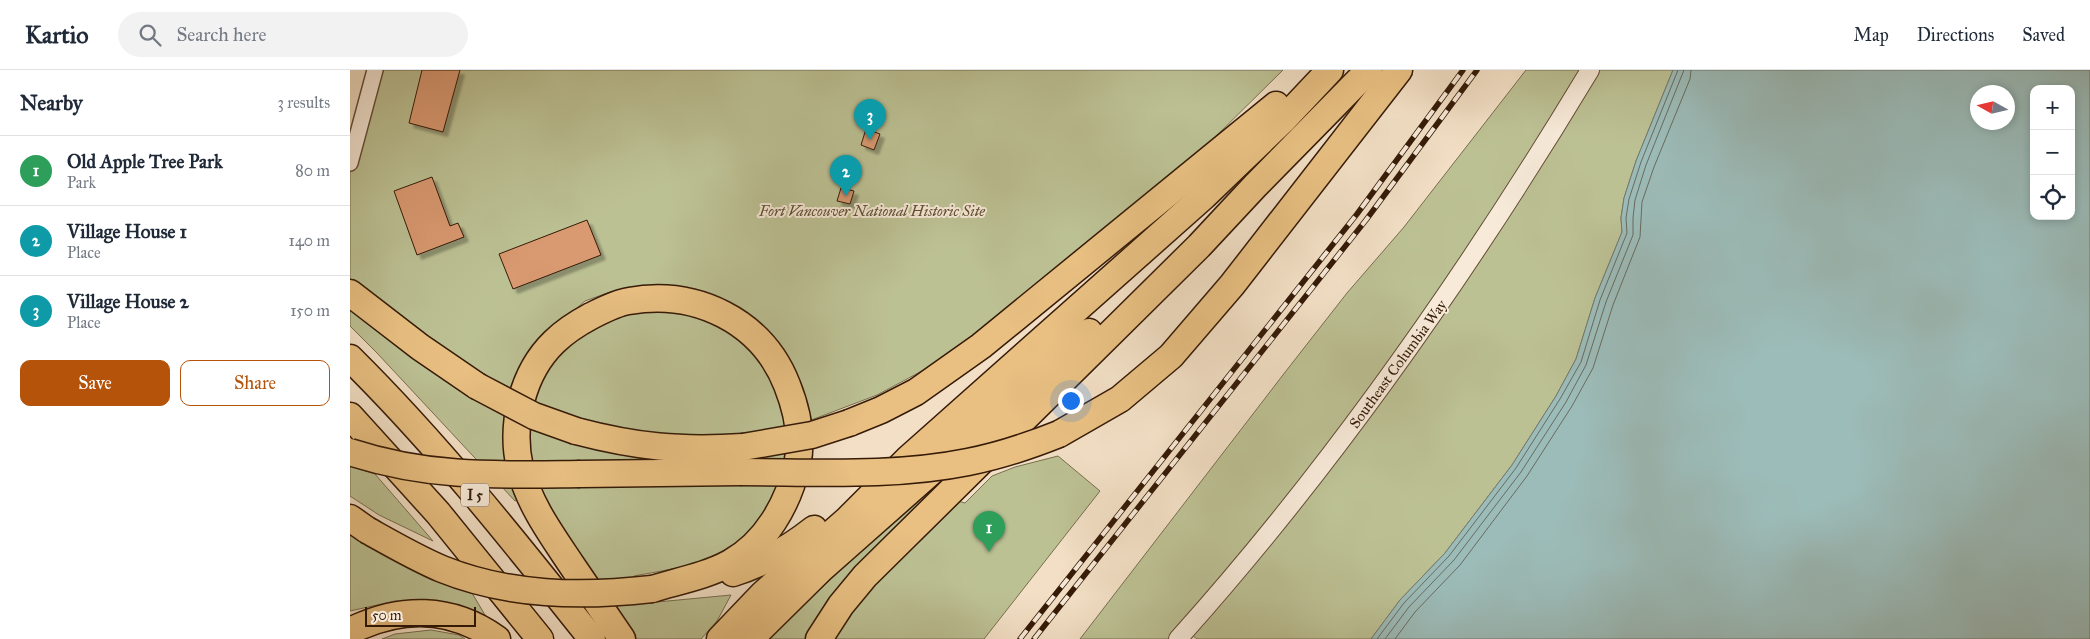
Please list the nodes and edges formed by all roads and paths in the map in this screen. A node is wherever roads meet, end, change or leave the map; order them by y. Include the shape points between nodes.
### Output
1 (375, 70) edge
2 (1313, 70) edge
3 (1330, 70) edge
4 (1369, 70) edge
5 (1398, 70) edge
6 (1590, 70) edge
7 (350, 163) edge
8 (1255, 186) junction
9 (350, 293) edge
10 (350, 358) edge
11 (350, 416) edge
12 (350, 452) edge
13 (909, 458) junction
14 (742, 460) junction
15 (359, 524) edge
16 (652, 589) junction
17 (350, 631) edge
18 (497, 639) edge
19 (540, 639) edge
20 (592, 639) edge
21 (622, 639) edge
22 (720, 639) edge
23 (750, 639) edge
24 (819, 639) edge
25 (1178, 639) edge

1 - 7 street
2 - 14 highway, bridge via 1259,120 981,346 916,392 849,423
3 - 13 highway via 1164,234
4 - 8 highway
5 - 14 highway, bridge via 1227,292 1171,356 1120,399 1059,434 998,455 941,467 882,471
6 - 25 street, Southeast Columbia Way via 1509,202 1398,365 1256,550
8 - 23 highway via 821,569
8 - 24 highway via 1199,246 865,576
9 - 14 highway, bridge via 477,386 522,410 576,431 613,440
10 - 20 highway, I 5 via 462,478
11 - 19 highway, I 5 via 438,513
12 - 14 highway, bridge via 394,464 448,473 580,474
13 - 16 highway via 793,545 747,569
13 - 22 highway
15 - 16 highway, bridge via 442,569 482,582 569,594
16 - 21 highway via 730,563 758,542 791,490 798,458 799,428 780,367 758,339 715,309 674,299 652,298 627,301 603,310 573,326 554,342 531,376 521,401 517,426 520,468 536,509
17 - 18 highway via 400,613 432,614 462,620

